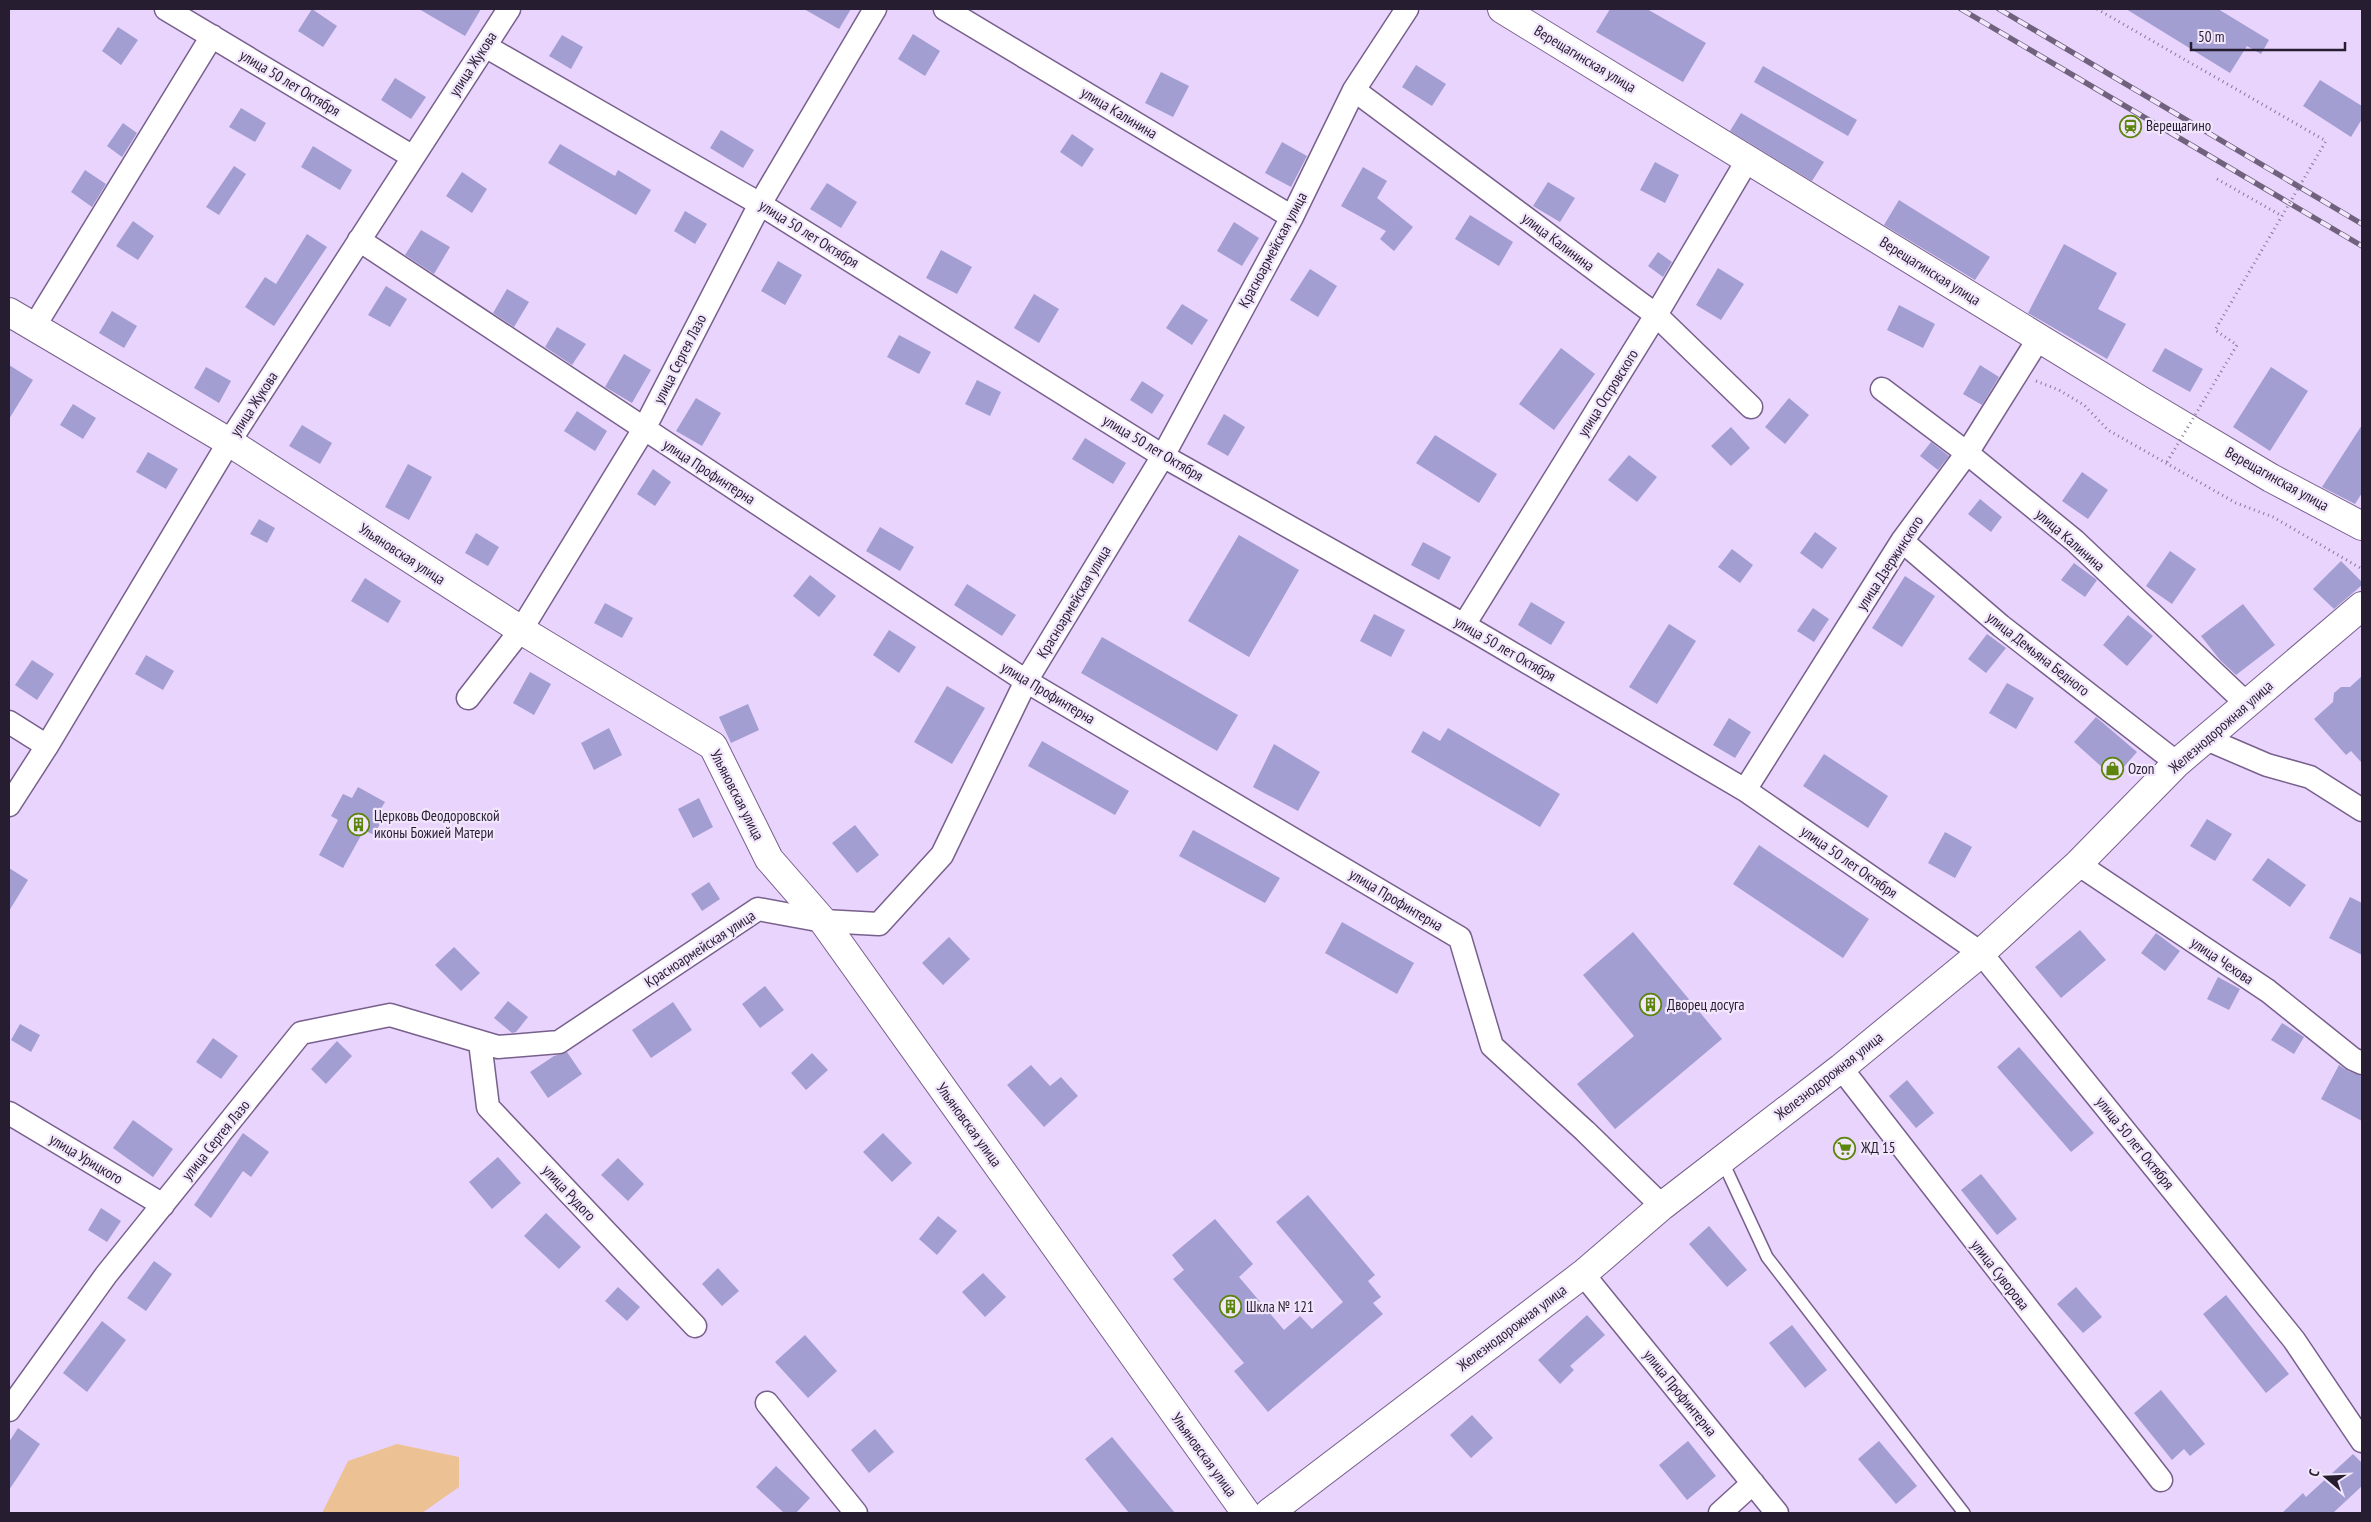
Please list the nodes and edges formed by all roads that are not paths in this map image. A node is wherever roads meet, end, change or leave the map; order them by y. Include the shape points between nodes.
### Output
1 (166, 9) edge
2 (509, 9) edge
3 (875, 9) edge
4 (945, 9) edge
5 (1406, 9) edge
6 (1502, 9) edge
7 (212, 36) junction
8 (485, 46) junction
9 (1354, 90) junction
10 (413, 157) junction
11 (1748, 158) junction
12 (760, 204) junction
13 (1292, 217) junction
14 (359, 240) junction
15 (9, 312) edge
16 (1656, 315) junction
17 (34, 327) junction
18 (2039, 338) junction
19 (1882, 389) dead end
20 (1750, 407) dead end
21 (644, 429) junction
22 (229, 442) junction
23 (1967, 453) junction
24 (1163, 456) junction
25 (2362, 526) edge
26 (1902, 542) junction
27 (2362, 606) edge
28 (1464, 625) junction
29 (521, 630) junction
30 (1026, 681) junction
31 (468, 698) dead end
32 (2247, 704) junction
33 (9, 722) edge
34 (2204, 738) junction
35 (47, 746) junction
36 (2177, 763) junction
37 (1745, 790) junction
38 (9, 805) edge
39 (2362, 810) edge
40 (2078, 864) junction
41 (823, 921) junction
42 (1981, 953) junction
43 (489, 1045) junction
44 (2362, 1063) edge
45 (1841, 1068) junction
46 (9, 1114) edge
47 (1722, 1160) junction
48 (162, 1205) junction
49 (1662, 1206) junction
50 (1583, 1274) junction
51 (695, 1326) dead end
52 (767, 1402) dead end
53 (9, 1410) edge
54 (2362, 1442) edge
55 (2161, 1480) dead end
56 (1753, 1483) junction
57 (856, 1513) edge
58 (1246, 1513) edge
59 (1269, 1513) edge
60 (1720, 1513) edge
61 (1777, 1513) edge
62 (1964, 1513) edge

1 - 7 street, улица 50 лет Октября
2 - 8 street, улица Жукова
3 - 12 street, улица Сергея Лазо
4 - 13 street, улица Калинина
5 - 9 street, Красноармейская улица
6 - 11 street, Верещагинская улица
7 - 10 street, улица 50 лет Октября
7 - 17 street
8 - 10 street, улица Жукова
8 - 12 street, улица 50 лет Октября
9 - 13 street, Красноармейская улица
9 - 16 street, улица Калинина
10 - 14 street, улица Жукова
11 - 16 street, улица Островского
11 - 18 street, Верещагинская улица
12 - 21 street, улица Сергея Лазо
12 - 24 street, улица 50 лет Октября
13 - 24 street, Красноармейская улица
14 - 21 street, улица Профинтерна
14 - 22 street, улица Жукова
15 - 17 street, Ульяновская улица
16 - 20 street, улица Калинина
16 - 28 street, улица Островского
17 - 22 street, Ульяновская улица
18 - 23 street, улица Дзержинского
18 - 25 street, Верещагинская улица via 2264,473
19 - 23 street, улица Калинина
21 - 29 street, улица Сергея Лазо
21 - 30 street, улица Профинтерна
22 - 29 street, Ульяновская улица
22 - 35 street, улица Жукова
23 - 26 street, улица Дзержинского
23 - 32 street, улица Калинина via 2074,541
24 - 28 street, улица 50 лет Октября
24 - 30 street, Красноармейская улица
26 - 36 street, улица Демьяна Бедного via 2001,626
26 - 37 street, улица Дзержинского
27 - 32 street, Железнодорожная улица
28 - 37 street, улица 50 лет Октября
29 - 31 street, улица Сергея Лазо
29 - 41 street, Ульяновская улица via 713,746 769,859
30 - 41 street, Красноармейская улица via 942,855 878,924
30 - 49 street, улица Профинтерна via 1460,938 1492,1046
32 - 34 street, Железнодорожная улица
33 - 35 street
34 - 36 street, Железнодорожная улица
34 - 39 street via 2267,765 2310,777
35 - 38 street, улица Жукова
36 - 40 street, Железнодорожная улица
37 - 42 street, улица 50 лет Октября
40 - 42 street, Железнодорожная улица
40 - 44 street, улица Чехова via 2268,991
41 - 43 street, Красноармейская улица via 758,909 559,1042
41 - 58 street, Ульяновская улица
42 - 45 street, Железнодорожная улица
42 - 54 street, улица 50 лет Октября via 2294,1340
43 - 48 street, улица Сергея Лазо via 390,1015 301,1033
43 - 51 street, улица Рудого via 488,1107
45 - 47 street, Железнодорожная улица
45 - 55 street, улица Суворова
46 - 48 street, улица Урицкого
47 - 49 street, Железнодорожная улица
47 - 62 lane via 1767,1257
48 - 53 street, улица Сергея Лазо via 106,1274
49 - 50 street, Железнодорожная улица
50 - 56 street, улица Профинтерна
50 - 59 street, Железнодорожная улица
52 - 57 street
56 - 60 street
56 - 61 street, улица Профинтерна

